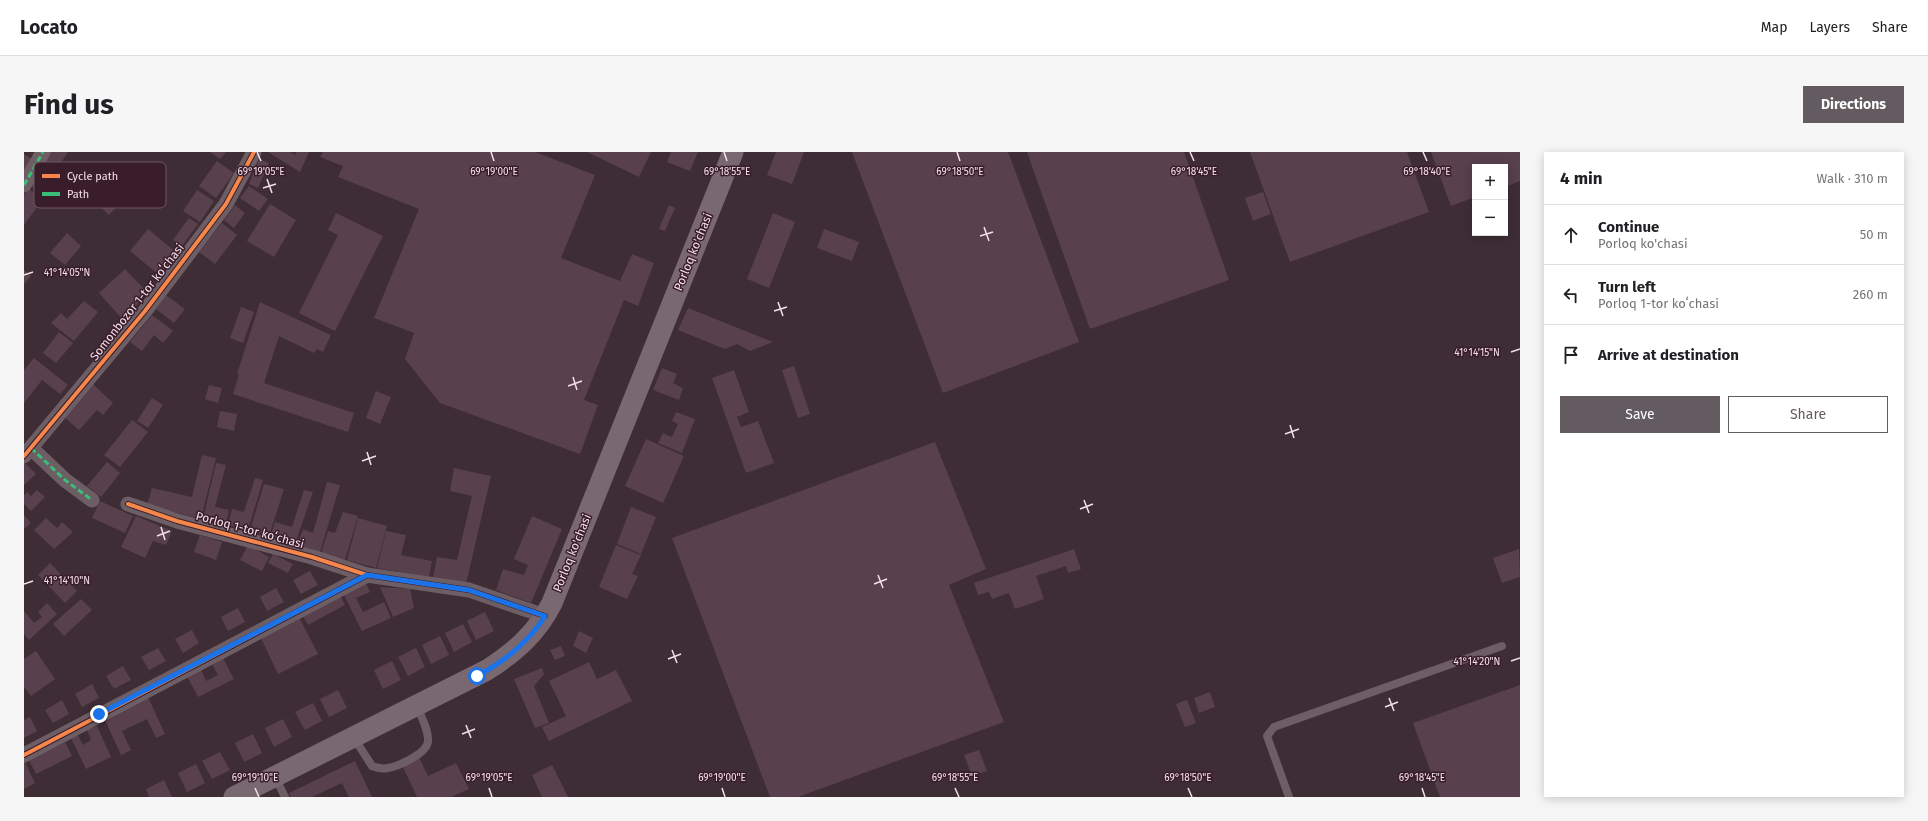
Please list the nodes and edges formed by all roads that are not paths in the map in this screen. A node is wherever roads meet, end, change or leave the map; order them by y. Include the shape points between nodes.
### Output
1 (43, 152) edge
2 (254, 152) edge
3 (733, 152) edge
4 (37, 162) edge
5 (34, 168) edge
6 (24, 185) edge
7 (26, 453) edge
8 (92, 500) dead end
9 (128, 504) dead end
10 (367, 575) junction
11 (545, 616) junction
12 (1502, 646) dead end
13 (417, 706) junction
14 (354, 737) junction
15 (24, 755) edge
16 (275, 776) junction
17 (234, 797) edge
18 (285, 797) edge
19 (1289, 797) edge

1 - 4 street
2 - 7 street, Somonbozor 1-tor koʻchasi via 226,204 145,311
3 - 11 main road, Porloq ko'chasi
5 - 6 street
7 - 8 street
9 - 10 street, Porloq 1-tor koʻchasi via 177,521 312,557
10 - 11 street, Porloq 1-tor koʻchasi via 469,590
10 - 15 street
11 - 13 main road, Porloq ko'chasi via 525,642 507,657 482,673
12 - 19 lane via 1274,727 1267,736
13 - 14 main road, Porloq ko'chasi
13 - 14 lane via 428,733 428,742 426,749 405,761 387,768 372,766
14 - 16 main road, Porloq ko'chasi
16 - 17 main road, Porloq ko'chasi
16 - 18 lane

